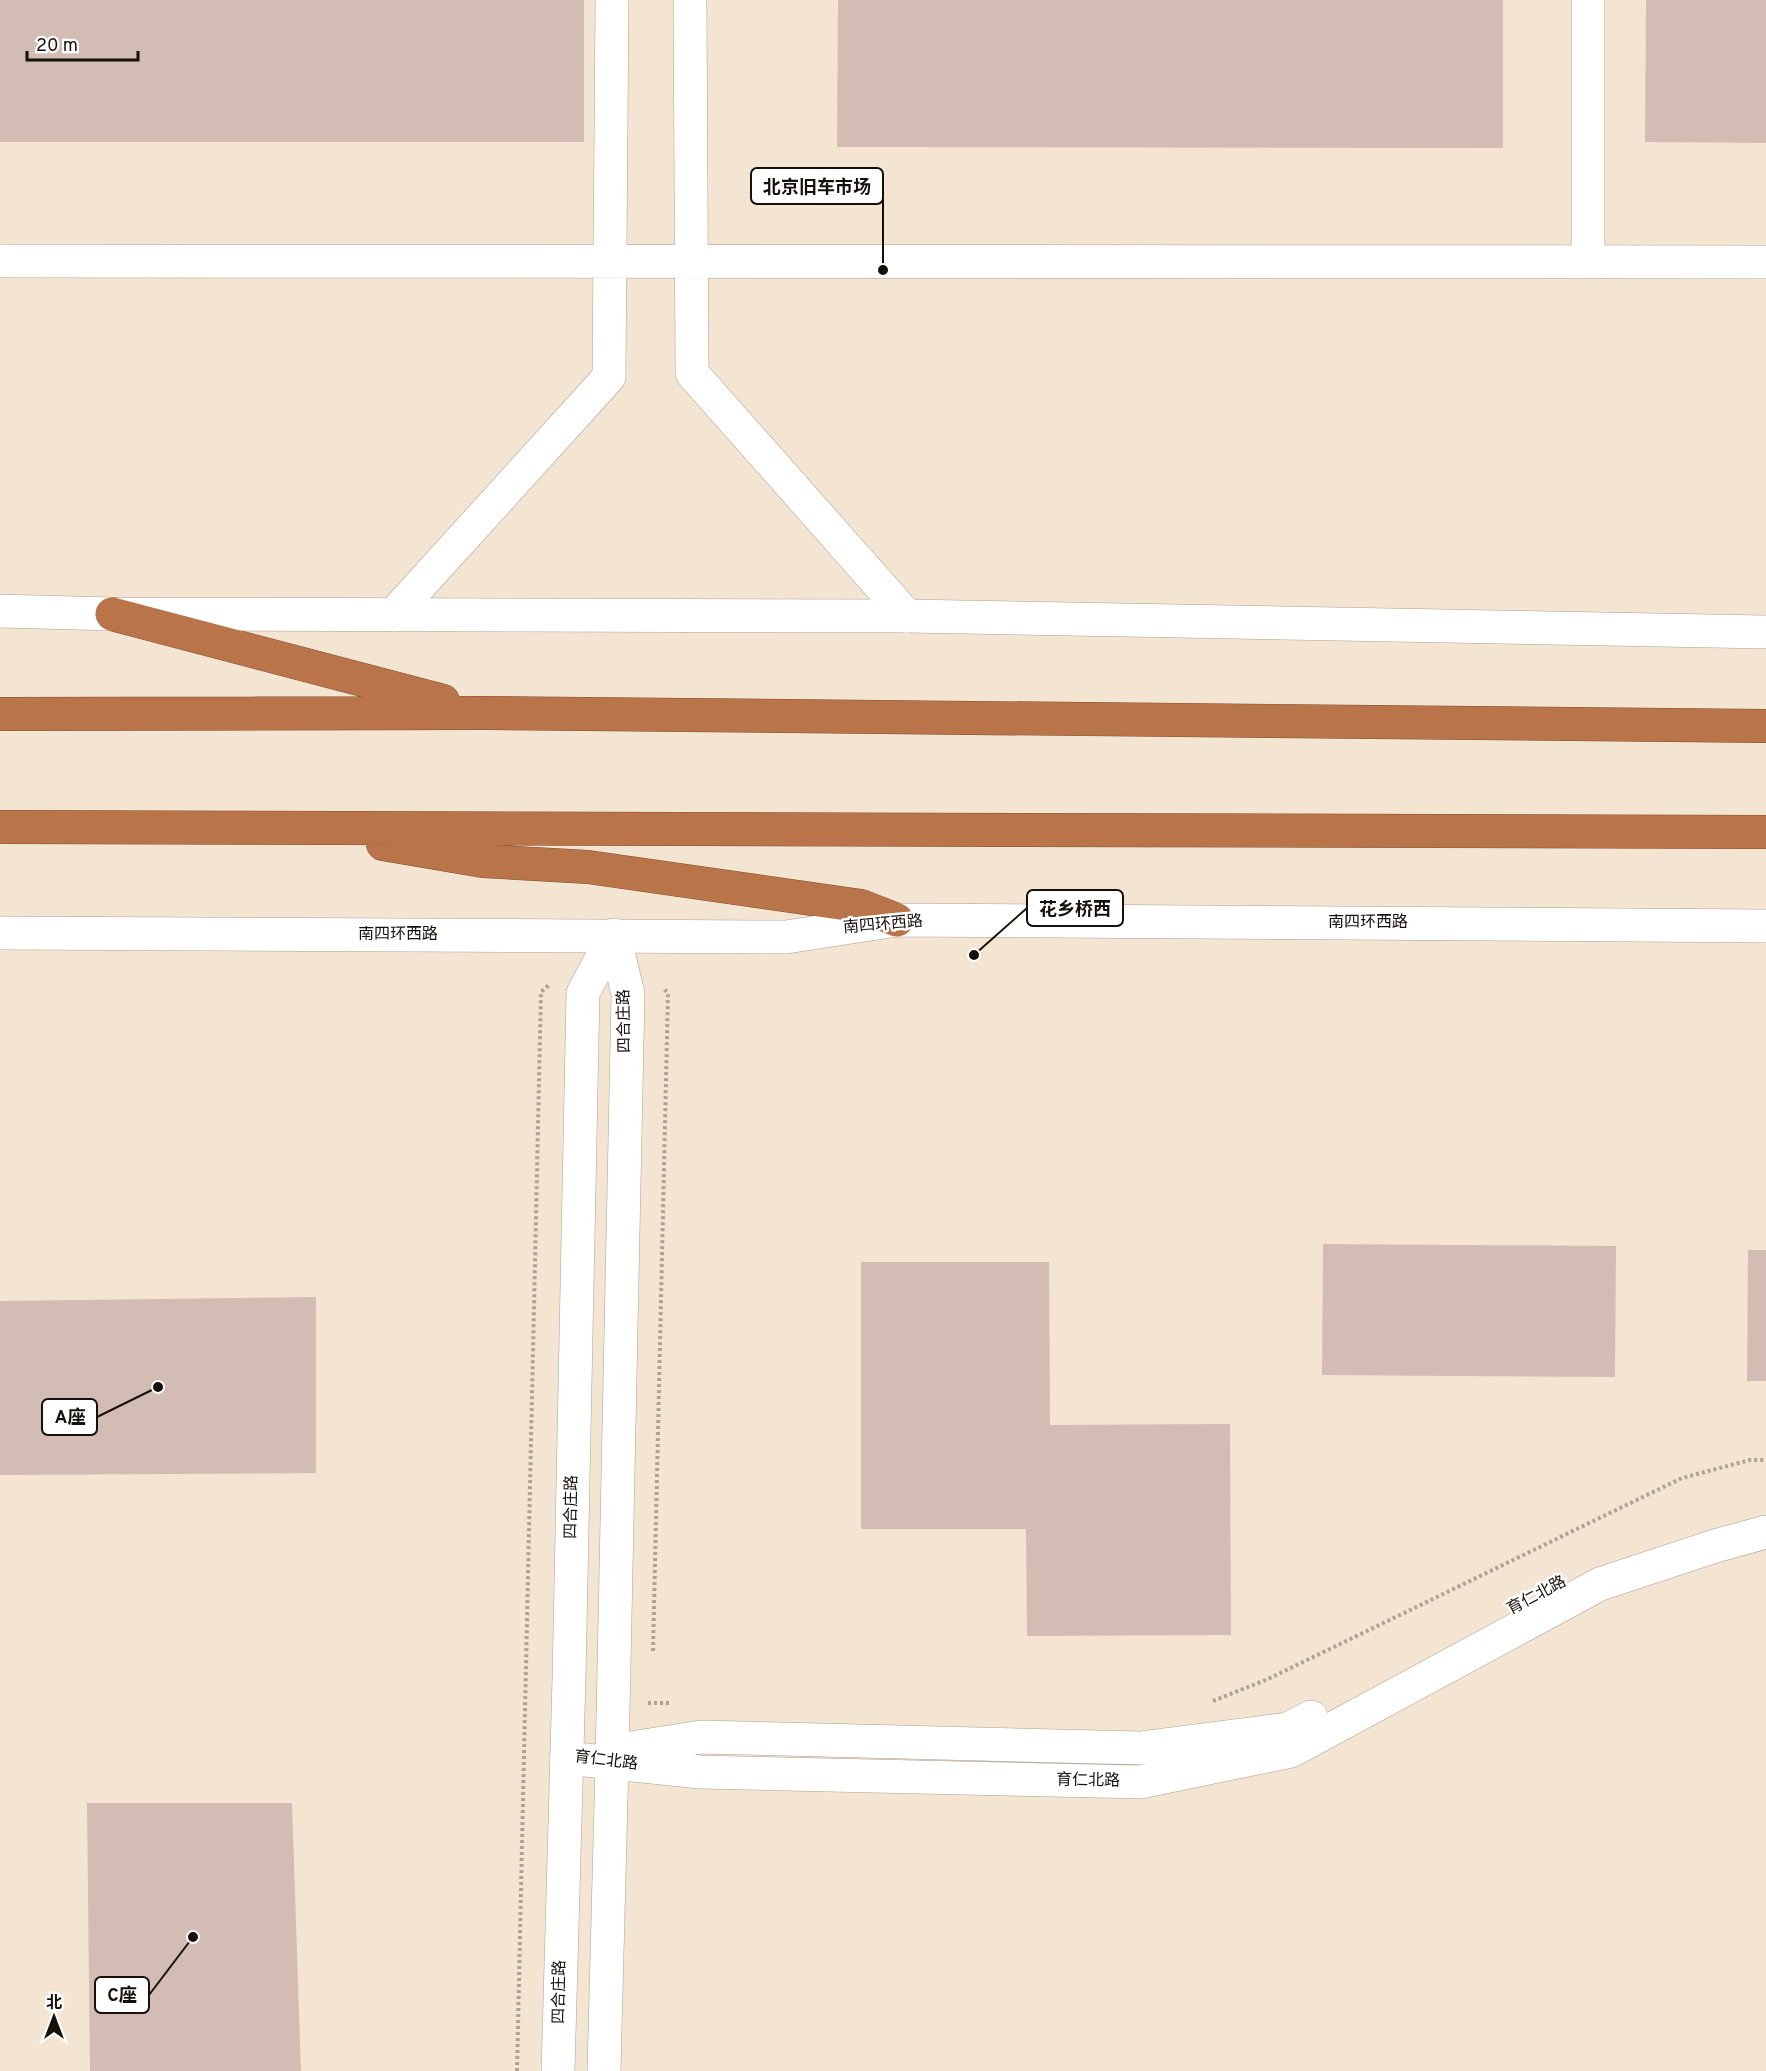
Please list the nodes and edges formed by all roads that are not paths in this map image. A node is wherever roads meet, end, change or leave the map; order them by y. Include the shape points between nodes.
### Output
1 (612, 0) edge
2 (690, 0) edge
3 (1588, 0) edge
4 (610, 260) junction
5 (691, 260) junction
6 (0, 261) edge
7 (1588, 262) junction
8 (1766, 262) edge
9 (0, 611) edge
10 (112, 614) junction
11 (393, 615) junction
12 (907, 616) junction
13 (1766, 632) edge
14 (488, 713) junction
15 (0, 714) edge
16 (1766, 726) edge
17 (0, 827) edge
18 (287, 828) junction
19 (1766, 832) edge
20 (897, 920) junction
21 (1766, 926) edge
22 (0, 933) edge
23 (614, 935) junction
24 (1766, 1510) edge
25 (1766, 1532) edge
26 (612, 1757) junction
27 (566, 1758) junction
28 (558, 2071) edge
29 (604, 2071) edge

1 - 4 street
2 - 5 street
3 - 7 street
4 - 5 street
4 - 6 street
4 - 11 street via 609,377
5 - 7 street
5 - 12 street via 692,373
7 - 8 street
9 - 10 street
10 - 11 street
10 - 14 highway
11 - 12 street
12 - 13 street
14 - 15 highway
14 - 16 highway
17 - 18 highway
18 - 19 highway
18 - 20 highway via 483,861 588,867 861,906
20 - 21 street, 南四环西路
20 - 23 street, 南四环西路 via 786,937
22 - 23 street, 南四环西路
23 - 26 street, 四合庄路 via 627,994
23 - 27 street, 四合庄路 via 583,993
24 - 26 street, 育仁北路 via 1590,1567 1288,1729 1140,1748 701,1737
25 - 26 street, 育仁北路 via 1600,1584 1291,1751 1140,1782 700,1772
26 - 27 street, 育仁北路
26 - 29 street, 四合庄路
27 - 28 street, 四合庄路

